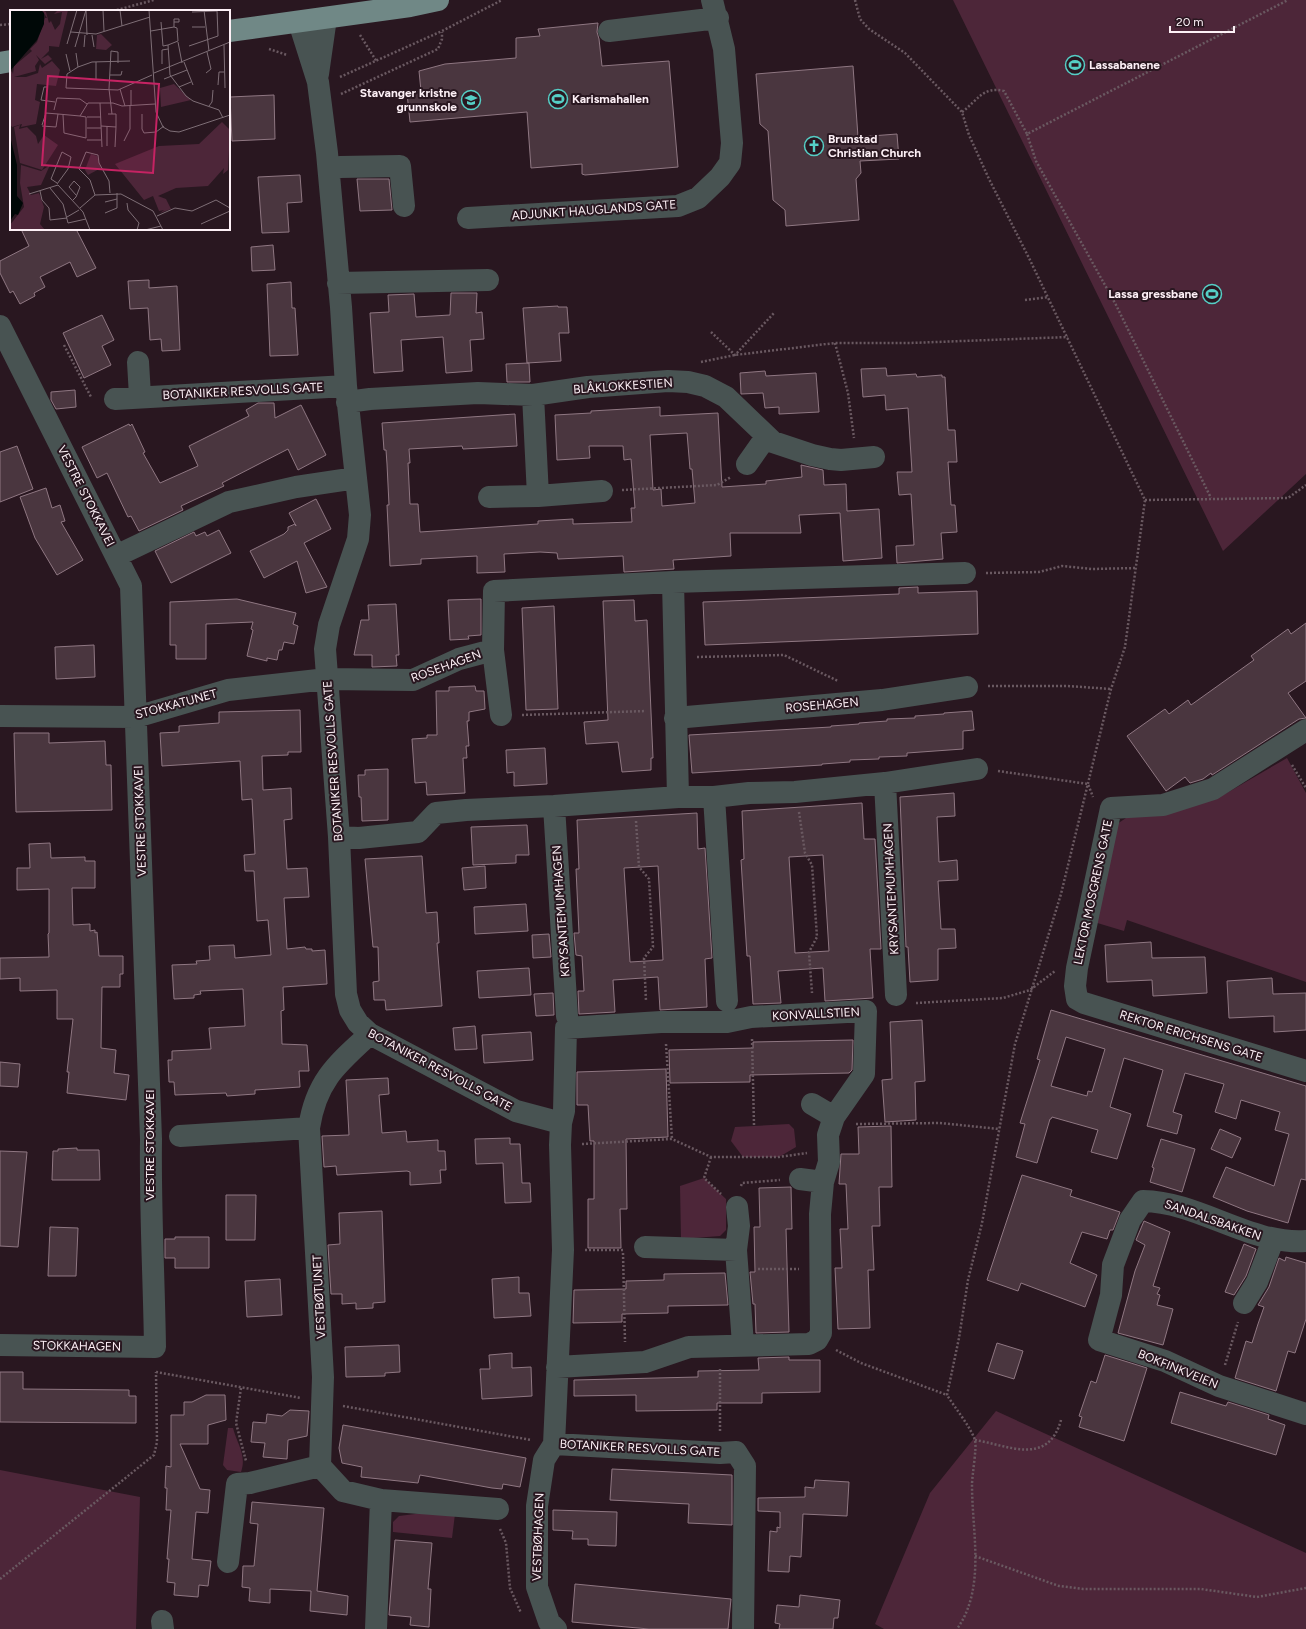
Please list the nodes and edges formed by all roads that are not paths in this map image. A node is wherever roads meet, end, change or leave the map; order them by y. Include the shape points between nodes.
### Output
1 (438, 0) edge
2 (715, 9) edge
3 (332, 17) junction
4 (299, 22) junction
5 (230, 31) edge
6 (609, 31) dead end
7 (10, 61) edge
8 (0, 63) edge
9 (328, 80) junction
10 (329, 170) junction
11 (404, 206) dead end
12 (468, 218) dead end
13 (488, 280) dead end
14 (338, 282) junction
15 (0, 326) edge
16 (138, 362) dead end
17 (346, 394) junction
18 (533, 395) junction
19 (140, 396) junction
20 (115, 399) dead end
21 (766, 437) junction
22 (874, 457) dead end
23 (747, 464) road end
24 (356, 478) junction
25 (602, 491) road end
26 (538, 496) junction
27 (489, 497) dead end
28 (116, 556) junction
29 (966, 573) road end
30 (673, 582) junction
31 (493, 650) junction
32 (327, 679) junction
33 (967, 686) road end
34 (501, 715) road end
35 (0, 716) edge
36 (136, 717) junction
37 (676, 718) junction
38 (1306, 730) edge
39 (977, 769) road end
40 (885, 783) junction
41 (678, 797) junction
42 (714, 797) junction
43 (554, 806) junction
44 (339, 837) junction
45 (903, 999) road end
46 (1077, 999) joint
47 (727, 1001) dead end
48 (567, 1016) dead end
49 (370, 1034) junction
50 (1306, 1071) edge
51 (812, 1104) dead end
52 (834, 1117) junction
53 (561, 1123) junction
54 (309, 1128) junction
55 (180, 1136) dead end
56 (800, 1179) dead end
57 (823, 1182) junction
58 (737, 1207) dead end
59 (1273, 1240) junction
60 (1306, 1241) edge
61 (645, 1247) road end
62 (737, 1260) junction
63 (1113, 1265) joint
64 (1244, 1303) road end
65 (743, 1344) junction
66 (0, 1345) edge
67 (155, 1348) joint
68 (557, 1367) junction
69 (1306, 1414) edge
70 (554, 1444) junction
71 (320, 1466) junction
72 (381, 1500) junction
73 (498, 1509) road end
74 (228, 1562) dead end
75 (376, 1629) edge
76 (556, 1629) edge
77 (743, 1629) edge

1 - 3 main road
2 - 6 street
2 - 12 street, ADJUNKT HAUGLANDS GATE via 724,49 732,143 730,163 720,177 698,198 678,206
3 - 4 main road
3 - 9 street, BOTANIKER RESVOLLS GATE via 320,53
4 - 5 main road
4 - 9 street, BOTANIKER RESVOLLS GATE
7 - 8 main road
9 - 10 street, BOTANIKER RESVOLLS GATE
10 - 11 street via 340,167 400,166
10 - 14 street, BOTANIKER RESVOLLS GATE
13 - 14 street
14 - 17 street, BOTANIKER RESVOLLS GATE
15 - 28 street, VESTRE STOKKAVEI
16 - 19 street
17 - 18 street, BLÅKLOKKESTIEN via 370,399 478,393
17 - 19 street, BOTANIKER RESVOLLS GATE
17 - 24 street, BOTANIKER RESVOLLS GATE
18 - 21 street, BLÅKLOKKESTIEN via 588,387 688,382 705,386 726,397
18 - 26 street
19 - 20 street, BOTANIKER RESVOLLS GATE
21 - 22 street, BLÅKLOKKESTIEN via 773,442 812,455 841,460
21 - 23 street
24 - 28 street via 296,487 229,502
24 - 32 street, BOTANIKER RESVOLLS GATE via 360,515 358,539 329,626 325,649
25 - 26 street
26 - 27 street
28 - 36 street, VESTRE STOKKAVEI via 131,586
29 - 30 street, ROSEHAGEN
30 - 31 street, ROSEHAGEN via 494,591
30 - 37 street
31 - 32 street, ROSEHAGEN via 459,659 413,680
31 - 34 street, ROSEHAGEN
32 - 36 street, STOKKATUNET via 228,690
32 - 44 street, BOTANIKER RESVOLLS GATE
33 - 37 street, ROSEHAGEN via 882,700
35 - 36 street, STOKKATUNET
36 - 67 street, VESTRE STOKKAVEI via 151,1139 150,1199
37 - 41 street
38 - 46 street, LEKTOR MOSGRENS GATE via 1213,789 1163,805 1111,808 1077,968
39 - 40 street
40 - 42 street
40 - 45 street, KRYSANTEMUMHAGEN
41 - 42 street
41 - 43 street
42 - 47 street
43 - 44 street via 436,813 418,832 359,838
43 - 48 street, KRYSANTEMUMHAGEN
44 - 49 street, BOTANIKER RESVOLLS GATE via 346,994 350,1010 358,1023
46 - 50 street, REKTOR ERICHSENS GATE via 1123,1016
49 - 53 street, BOTANIKER RESVOLLS GATE via 516,1111
49 - 54 street, VESTBØTUNET via 326,1078 312,1110
51 - 52 street
52 - 53 street, KONVALLSTIEN via 864,1074 866,1011 813,1013 727,1022 661,1022 566,1028 564,1112
52 - 57 street, KONVALLSTIEN via 828,1135 829,1162
53 - 68 street, BOTANIKER RESVOLLS GATE via 563,1250
54 - 55 street
54 - 71 street, VESTBØTUNET via 323,1377
56 - 57 street
57 - 65 street, KONVALLSTIEN via 819,1270 821,1333 818,1340 810,1344
58 - 62 street
59 - 60 street, SANDALSBAKKEN
59 - 63 street, SANDALSBAKKEN via 1183,1207 1158,1201 1143,1201 1130,1220
59 - 64 street via 1257,1282
61 - 62 street
62 - 65 street
63 - 69 street, BOKFINKVEIEN via 1111,1295 1099,1340 1165,1361 1219,1386
65 - 68 street via 689,1347 645,1362
66 - 67 street, STOKKAHAGEN
68 - 70 street, BOTANIKER RESVOLLS GATE
70 - 76 street, VESTBØHAGEN via 544,1460 537,1506 537,1587 549,1622
70 - 77 street, BOTANIKER RESVOLLS GATE via 736,1452 745,1466
71 - 72 street via 343,1491
71 - 74 street via 237,1484
72 - 73 street
72 - 75 street

